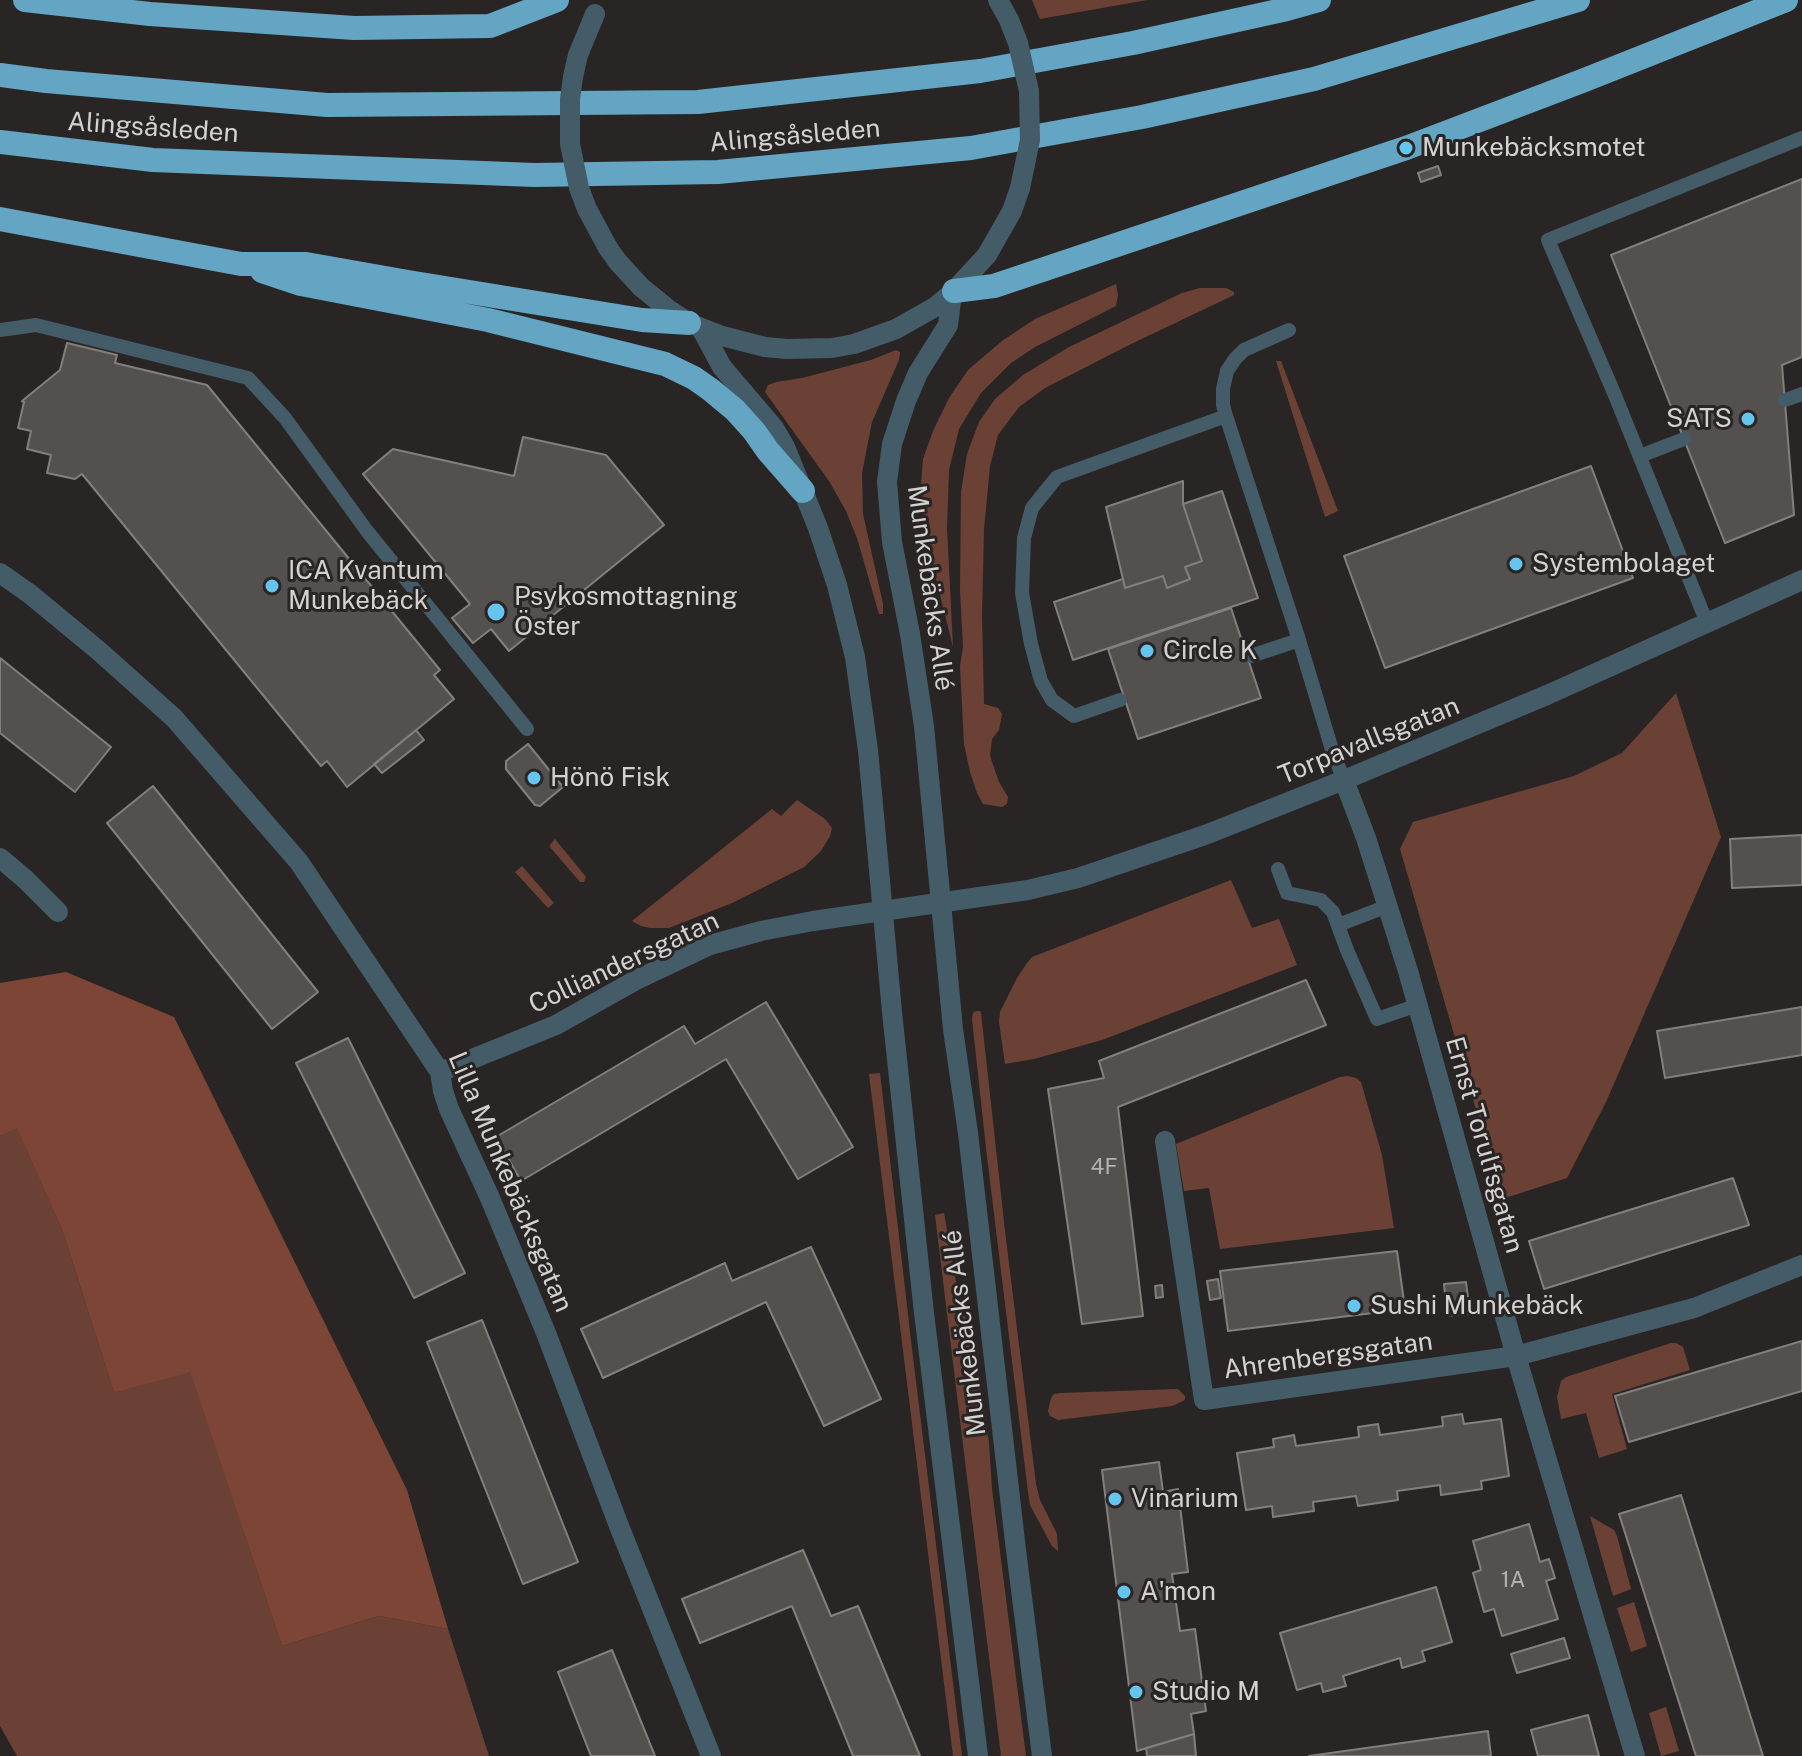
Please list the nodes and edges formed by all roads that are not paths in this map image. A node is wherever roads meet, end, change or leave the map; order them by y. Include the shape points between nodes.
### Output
1 (25, 0) edge
2 (557, 0) edge
3 (998, 0) edge
4 (1319, 0) edge
5 (1578, 0) edge
6 (1786, 0) edge
7 (598, 7) edge
8 (0, 75) edge
9 (1802, 138) edge
10 (0, 142) edge
11 (0, 219) edge
12 (241, 264) junction
13 (953, 292) junction
14 (695, 325) junction
15 (0, 330) edge
16 (1289, 330) dead end
17 (1802, 394) edge
18 (1785, 400) dead end
19 (1226, 416) junction
20 (1684, 439) dead end
21 (1640, 456) junction
22 (803, 491) junction
23 (0, 573) edge
24 (1802, 580) edge
25 (1707, 623) junction
26 (1299, 640) junction
27 (1251, 656) dead end
28 (1120, 700) dead end
29 (527, 729) dead end
30 (1344, 780) junction
31 (0, 858) edge
32 (1278, 869) dead end
33 (941, 903) junction
34 (1388, 906) junction
35 (883, 911) junction
36 (58, 912) dead end
37 (1338, 925) junction
38 (1418, 1005) junction
39 (440, 1072) junction
40 (1165, 1141) dead end
41 (1802, 1265) edge
42 (1516, 1356) junction
43 (711, 1756) edge
44 (978, 1756) edge
45 (1042, 1756) edge
46 (1635, 1756) edge

1 - 2 highway via 354,28 490,26
3 - 13 street, bridge via 1018,43 1029,91 1030,140 1012,211 987,255
4 - 8 highway, Alingsåsleden via 980,71 698,102 327,105
5 - 10 highway, Alingsåsleden via 1314,79 1142,117 971,148 718,172 534,175 200,162
6 - 13 highway via 1406,148 994,286
7 - 14 street, bridge via 582,44 570,99 570,144 583,198 618,262 641,287
9 - 21 lane via 1548,240
11 - 12 highway
12 - 14 highway via 306,264
12 - 22 highway via 301,284 488,320 665,364 694,378 735,410
13 - 14 street via 896,329 832,348 765,347
13 - 33 street, Munkebäcks Allé via 948,325 906,401 887,482 892,542 924,726
14 - 22 street, Munkebäcks Allé via 722,367 774,428
15 - 29 lane via 36,325 248,378 285,418 367,531
16 - 19 lane via 1235,359 1223,389
17 - 18 lane
19 - 26 lane
19 - 28 lane via 1057,477 1032,508 1024,538 1022,593 1041,681 1052,700 1074,716
20 - 21 lane
21 - 25 lane
22 - 35 street, Munkebäcks Allé via 837,585 855,657
23 - 39 street, Lilla Munkebäcksgatan via 174,718 299,862
24 - 25 street, Torpavallsgatan
25 - 30 street, Torpavallsgatan
26 - 27 lane
26 - 30 lane
30 - 33 street, Torpavallsgatan via 1078,878
30 - 34 street, Ernst Torulfsgatan
31 - 36 street
32 - 37 lane via 1287,893 1321,900
33 - 35 street
33 - 45 street, Munkebäcks Allé
34 - 37 lane
34 - 38 street, Ernst Torulfsgatan
35 - 39 street, Colliandersgatan via 710,945 556,1025
35 - 44 street, Munkebäcks Allé via 924,1313
37 - 38 lane via 1377,1019
38 - 42 street, Ernst Torulfsgatan
39 - 43 street, Lilla Munkebäcksgatan via 449,1109 546,1333
40 - 42 street, Ahrenbergsgatan via 1204,1400
41 - 42 street, Ahrenbergsgatan via 1694,1308
42 - 46 street, Ernst Torulfsgatan

